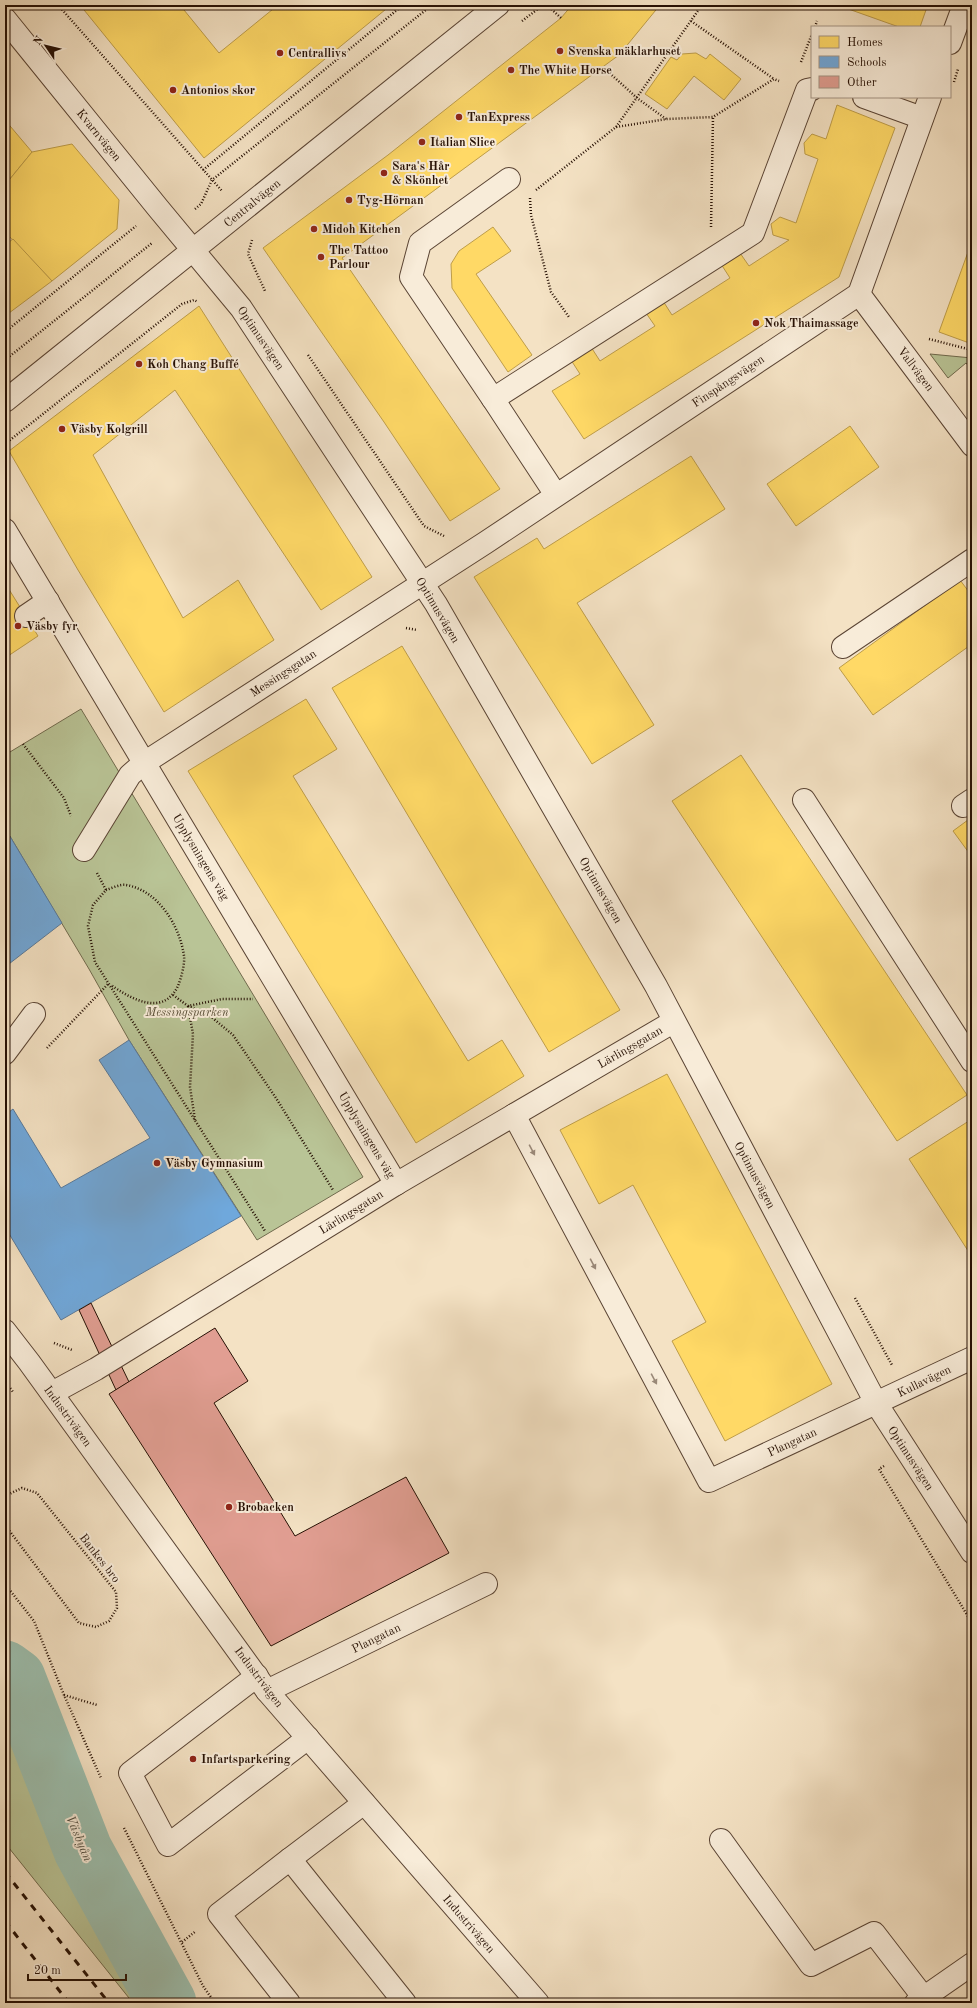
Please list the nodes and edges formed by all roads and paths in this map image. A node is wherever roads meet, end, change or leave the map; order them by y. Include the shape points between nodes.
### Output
1 (58, 5) edge
2 (403, 5) edge
3 (432, 5) edge
4 (498, 5) edge
5 (547, 5) edge
6 (702, 5) edge
7 (964, 5) edge
8 (562, 18) dead end
9 (5, 20) edge
10 (691, 21) junction
11 (817, 21) dead end
12 (815, 26) edge
13 (951, 40) edge
14 (603, 67) dead end
15 (774, 79) junction
16 (786, 83) dead end
17 (811, 89) edge
18 (637, 98) junction
19 (867, 98) edge
20 (930, 98) edge
21 (713, 117) junction
22 (922, 118) junction
23 (666, 119) junction
24 (616, 127) junction
25 (203, 170) junction
26 (509, 179) dead end
27 (212, 180) junction
28 (140, 223) dead end
29 (173, 226) junction
30 (193, 251) junction
31 (710, 261) junction
32 (859, 294) junction
33 (204, 305) dead end
34 (5, 332) edge
35 (924, 338) dead end
36 (585, 340) junction
37 (972, 350) edge
38 (5, 360) edge
39 (493, 399) junction
40 (5, 401) edge
41 (966, 422) edge
42 (5, 444) edge
43 (972, 445) edge
44 (556, 495) junction
45 (5, 530) edge
46 (972, 560) edge
47 (422, 583) junction
48 (48, 601) junction
49 (26, 616) dead end
50 (401, 628) dead end
51 (421, 636) dead end
52 (843, 647) dead end
53 (24, 744) dead end
54 (144, 763) junction
55 (804, 800) dead end
56 (84, 850) junction
57 (106, 890) junction
58 (109, 984) junction
59 (173, 995) junction
60 (256, 999) dead end
61 (188, 1006) junction
62 (34, 1014) dead end
63 (673, 1022) junction
64 (43, 1051) dead end
65 (5, 1054) edge
66 (972, 1061) edge
67 (514, 1115) junction
68 (196, 1121) junction
69 (396, 1184) junction
70 (334, 1192) dead end
71 (265, 1232) dead end
72 (5, 1331) edge
73 (972, 1358) edge
74 (52, 1393) junction
75 (876, 1403) junction
76 (5, 1496) edge
77 (5, 1525) edge
78 (972, 1552) edge
79 (486, 1584) dead end
80 (262, 1684) junction
81 (64, 1695) dead end
82 (97, 1705) dead end
83 (308, 1738) junction
84 (364, 1803) junction
85 (721, 1840) dead end
86 (290, 1859) junction
87 (972, 1964) edge
88 (920, 2000) edge
89 (289, 2003) edge
90 (404, 2003) edge
91 (538, 2003) edge

1 - 25 path
2 - 25 path
3 - 27 path
4 - 30 street, Centralvägen
5 - 8 path
6 - 10 path
7 - 13 street
9 - 29 street, Kvarnvägen
10 - 15 path
10 - 18 path
11 - 12 path
14 - 18 path
15 - 16 path
15 - 21 path
17 - 31 street via 807,90 753,233
18 - 23 path
18 - 24 path
19 - 22 street
20 - 22 street
21 - 23 path
21 - 31 path
22 - 32 street
23 - 24 path
24 - 36 path via 530,194 531,215 551,292
25 - 27 path
26 - 39 street via 420,244 411,277
27 - 29 path via 200,204
28 - 34 path
29 - 30 street, Kvarnvägen
29 - 38 path
30 - 40 street, Centralvägen
30 - 47 street, Optimusvägen via 241,308
31 - 36 street
32 - 41 street, Vallvägen
32 - 44 street, Finspångsvägen
33 - 42 path via 194,300 182,304
35 - 37 path
36 - 39 street
39 - 44 street
41 - 43 street, Vallvägen
44 - 47 street, Finspångsvägen
45 - 48 street, Upplysningens väg
46 - 52 street
47 - 54 street, Messingsgatan
47 - 63 street, Optimusvägen via 656,986
48 - 49 street
48 - 54 street, Upplysningens väg
50 - 51 path via 417,629
53 - 56 path via 64,798
54 - 56 street, Messingsgatan via 130,776
54 - 69 street, Upplysningens väg
55 - 66 street
56 - 57 path
57 - 58 path via 93,905 88,926 95,962
57 - 59 path via 125,885 145,890 163,908 176,932 184,957 181,980
58 - 59 path via 128,997 141,1002 158,1003
58 - 64 path
58 - 68 path
59 - 61 path
60 - 61 path via 222,999
61 - 68 path via 193,1034 190,1087
61 - 70 path via 209,1015 233,1035
62 - 65 street
63 - 67 street, Lärlingsgatan
63 - 75 street, Optimusvägen
67 - 69 street, Lärlingsgatan
67 -> 75 street, Plangatan via 709,1481
68 - 71 path
69 - 74 street, Lärlingsgatan via 96,1369
72 - 74 street, Industrivägen
73 - 75 street, Kullavägen
74 - 80 street, Industrivägen
75 - 78 street, Optimusvägen
76 - 77 path, Bankes bro via 22,1488 37,1492 116,1592 117,1608 109,1621 96,1627 79,1623
79 - 80 street, Plangatan
80 - 83 street, Industrivägen
80 - 83 street, Plangatan via 130,1773 168,1845
81 - 82 path
83 - 84 street, Industrivägen
84 - 86 street
84 - 91 street, Industrivägen
85 - 88 street via 811,1965 874,1933
86 - 89 street via 219,1914
86 - 90 street
87 - 88 street

